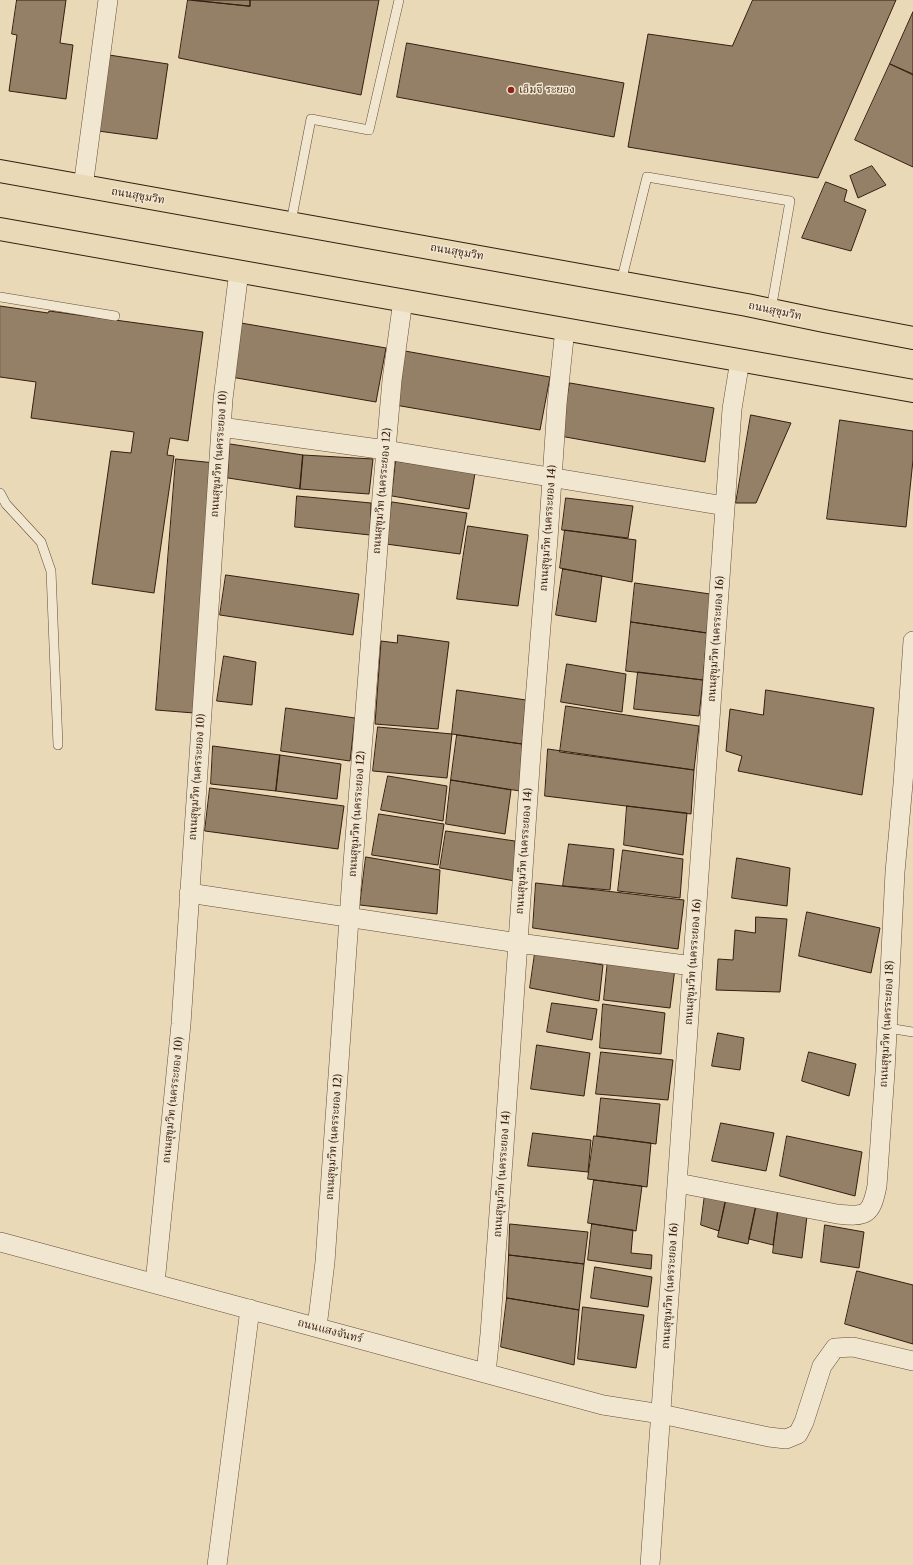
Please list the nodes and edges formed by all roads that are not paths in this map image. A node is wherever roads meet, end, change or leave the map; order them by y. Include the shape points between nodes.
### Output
1 (108, 0) edge
2 (399, 0) edge
3 (0, 171) edge
4 (82, 187) junction
5 (291, 222) junction
6 (0, 229) edge
7 (239, 271) junction
8 (621, 282) junction
9 (0, 297) edge
10 (403, 300) junction
11 (771, 310) junction
12 (115, 316) dead end
13 (566, 329) junction
14 (913, 338) edge
15 (740, 360) junction
16 (913, 391) edge
17 (221, 427) junction
18 (386, 450) junction
19 (552, 478) junction
20 (0, 493) edge
21 (725, 506) junction
22 (913, 641) edge
23 (58, 746) dead end
24 (190, 893) junction
25 (349, 917) junction
26 (518, 943) junction
27 (693, 966) junction
28 (888, 1028) junction
29 (913, 1032) edge
30 (678, 1183) junction
31 (0, 1242) edge
32 (155, 1283) junction
33 (250, 1309) junction
34 (317, 1327) junction
35 (913, 1361) edge
36 (486, 1373) junction
37 (661, 1414) junction
38 (218, 1565) edge
39 (650, 1565) edge

1 - 4 street
2 - 5 lane via 369,130 311,119
3 - 4 main road, ถนนสุขุมวิท
4 - 5 main road, ถนนสุขุมวิท
5 - 8 main road, ถนนสุขุมวิท
6 - 7 main road
7 - 10 main road
7 - 17 street, ถนนสุขุมวิท (นครระยอง 10)
8 - 11 main road, ถนนสุขุมวิท
8 - 11 lane via 647,177 790,201
9 - 12 lane
10 - 13 main road
10 - 18 street, ถนนสุขุมวิท (นครระยอง 12)
11 - 14 main road, ถนนสุขุมวิท
13 - 15 main road
13 - 19 street, ถนนสุขุมวิท (นครระยอง 14) via 556,404
15 - 16 main road
15 - 21 street, ถนนสุขุมวิท (นครระยอง 16) via 732,409
17 - 18 street
17 - 24 street, ถนนสุขุมวิท (นครระยอง 10)
18 - 19 street
18 - 25 street, ถนนสุขุมวิท (นครระยอง 12)
19 - 21 street
19 - 26 street, ถนนสุขุมวิท (นครระยอง 14)
20 - 23 lane via 6,504 41,542 51,571
21 - 27 street, ถนนสุขุมวิท (นครระยอง 16)
22 - 28 street, ถนนสุขุมวิท (นครระยอง 18) via 896,872
24 - 25 street
24 - 32 street, ถนนสุขุมวิท (นครระยอง 10)
25 - 26 street
25 - 34 street, ถนนสุขุมวิท (นครระยอง 12) via 325,1262
26 - 27 street
26 - 36 street, ถนนสุขุมวิท (นครระยอง 14)
27 - 30 street, ถนนสุขุมวิท (นครระยอง 16)
28 - 29 lane
28 - 30 street, ถนนสุขุมวิท (นครระยอง 18) via 877,1186 874,1204 866,1213 855,1216 837,1214
30 - 37 street, ถนนสุขุมวิท (นครระยอง 16)
31 - 32 street, ถนนแสงจันทร์
32 - 33 street, ถนนแสงจันทร์
33 - 34 street, ถนนแสงจันทร์
33 - 38 street
34 - 36 street, ถนนแสงจันทร์
35 - 37 street, ถนนแสงจันทร์ via 853,1347 835,1348 822,1366 798,1434 786,1439 769,1438
36 - 37 street, ถนนแสงจันทร์ via 603,1405
37 - 39 street, ถนนสุขุมวิท (นครระยอง 16)

